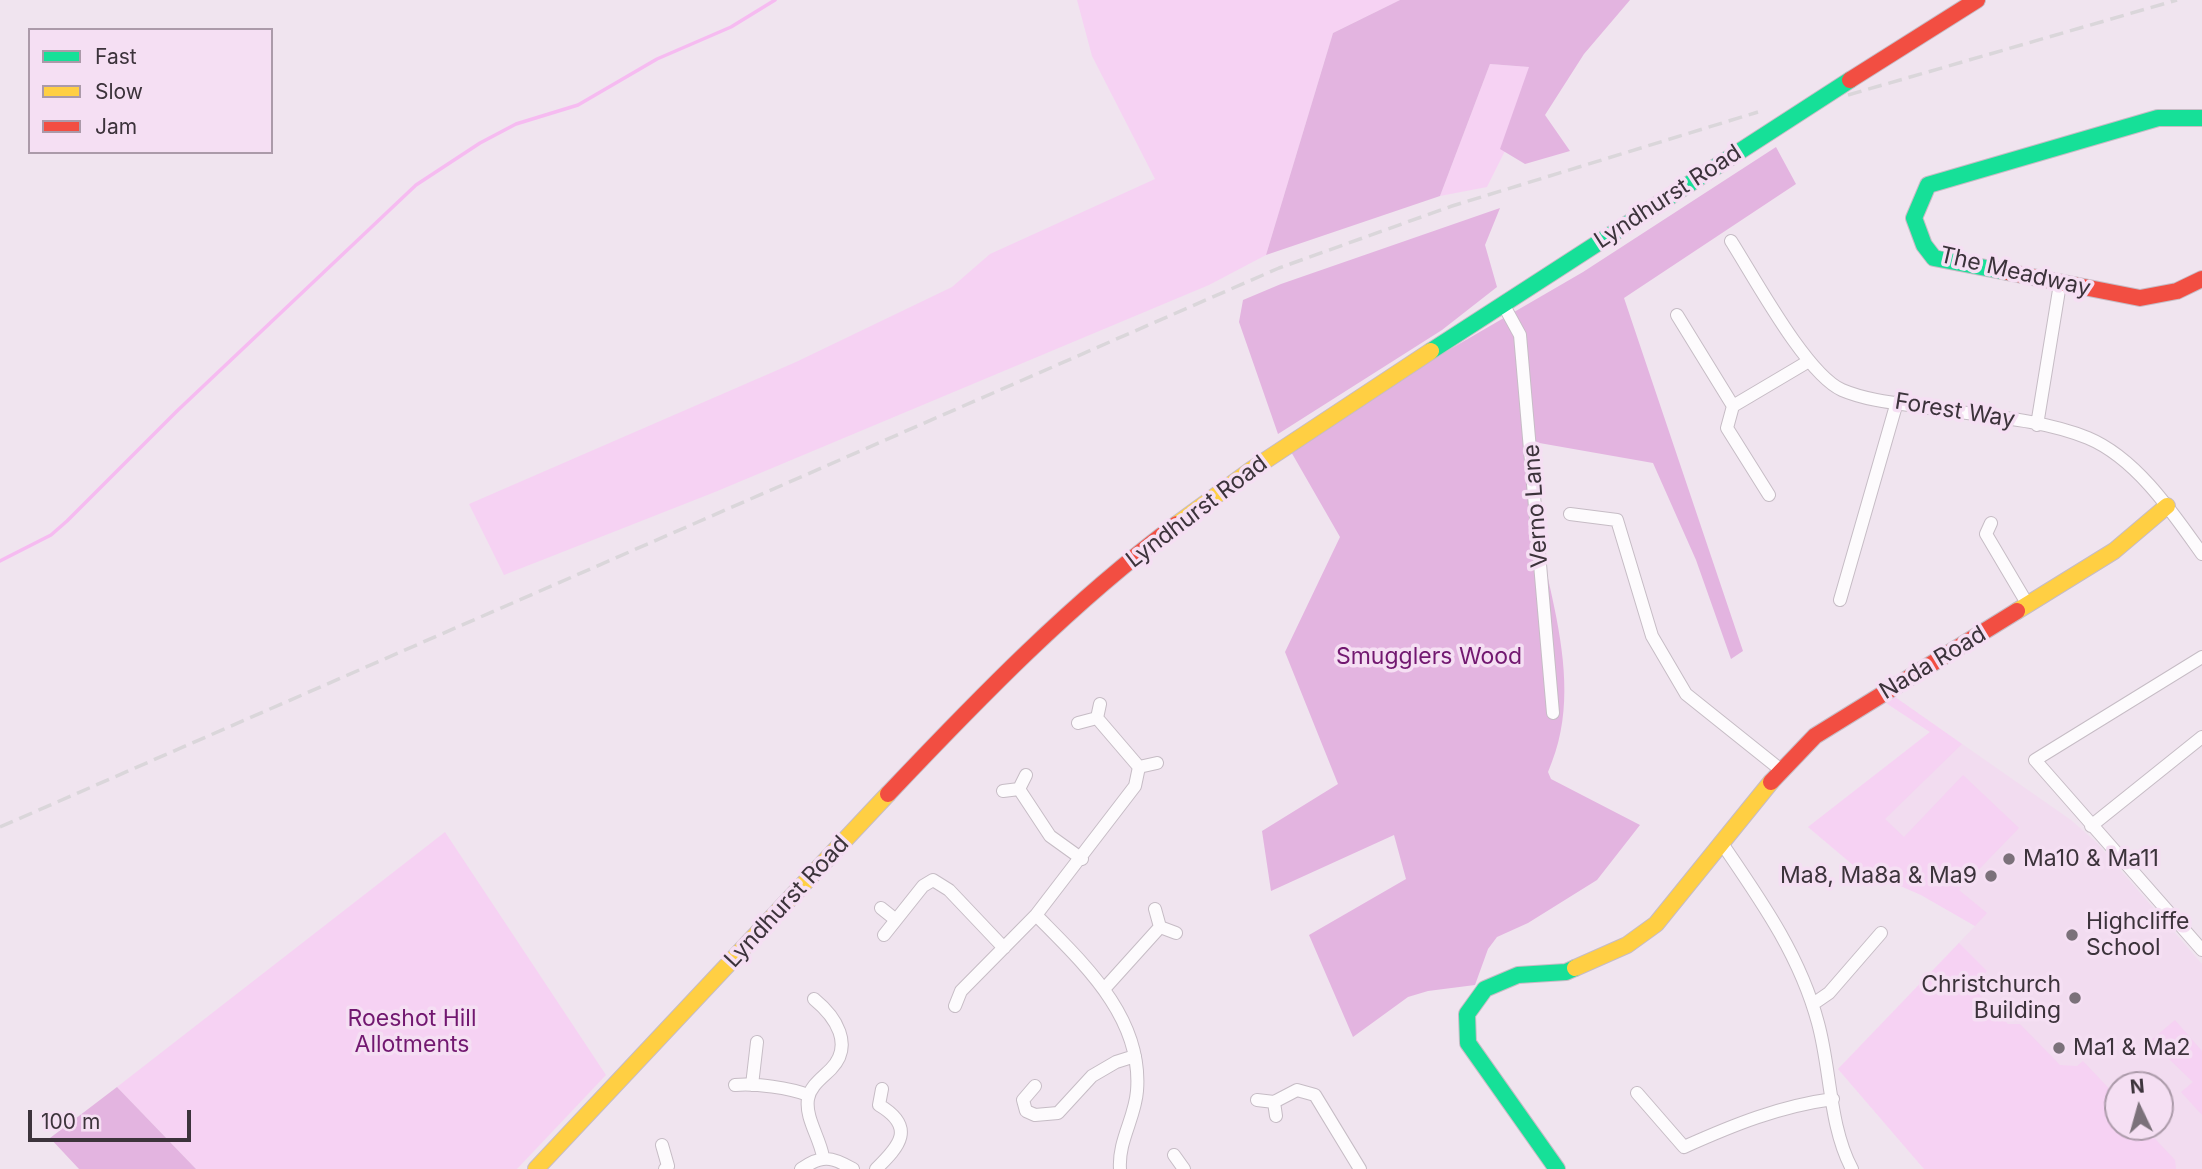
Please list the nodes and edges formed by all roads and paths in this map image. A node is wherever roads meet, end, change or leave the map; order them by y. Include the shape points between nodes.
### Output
1 (1977, 0) edge
2 (2202, 118) edge
3 (1731, 241) dead end
4 (2202, 279) edge
5 (2060, 284) junction
6 (1503, 303) junction
7 (1677, 315) dead end
8 (1809, 361) junction
9 (1897, 402) junction
10 (1732, 406) junction
11 (2037, 425) junction
12 (1769, 495) dead end
13 (2167, 506) junction
14 (1570, 514) dead end
15 (1984, 532) dead end
16 (2202, 555) edge
17 (1840, 600) dead end
18 (2028, 605) junction
19 (2202, 657) edge
20 (1100, 704) dead end
21 (1553, 713) dead end
22 (1097, 718) junction
23 (1078, 723) dead end
24 (2202, 737) edge
25 (1157, 763) dead end
26 (1139, 767) junction
27 (1781, 770) junction
28 (1026, 775) dead end
29 (1018, 789) junction
30 (1003, 791) dead end
31 (2091, 826) junction
32 (1723, 845) junction
33 (1082, 859) junction
34 (881, 908) dead end
35 (1155, 909) dead end
36 (1037, 915) junction
37 (896, 919) junction
38 (1160, 927) junction
39 (1175, 933) dead end
40 (1881, 933) dead end
41 (884, 935) dead end
42 (1004, 948) junction
43 (2202, 950) edge
44 (1105, 988) junction
45 (814, 999) dead end
46 (1813, 1004) junction
47 (955, 1006) dead end
48 (757, 1042) dead end
49 (1135, 1056) junction
50 (752, 1085) junction
51 (735, 1086) dead end
52 (1035, 1086) dead end
53 (882, 1089) dead end
54 (1637, 1093) dead end
55 (808, 1095) junction
56 (1833, 1099) junction
57 (1257, 1100) dead end
58 (1274, 1102) junction
59 (879, 1105) junction
60 (865, 1111) dead end
61 (1276, 1116) dead end
62 (662, 1145) dead end
63 (1174, 1155) dead end
64 (823, 1157) junction
65 (536, 1169) edge
66 (665, 1169) edge
67 (801, 1169) edge
68 (853, 1169) edge
69 (876, 1169) edge
70 (1120, 1169) edge
71 (1184, 1169) edge
72 (1360, 1169) edge
73 (1557, 1169) edge
74 (1852, 1169) edge

1 - 6 main road, Lyndhurst Road
2 - 5 main road, The Meadway via 2158,118 1928,185 1914,218 1934,258
3 - 8 street, Forest Way
4 - 5 main road, The Meadway via 2177,291 2140,298
5 - 11 street
6 - 21 street, Verno Lane via 1520,335
6 - 65 main road, Lyndhurst Road via 1251,470 1141,551 1026,649
7 - 10 street
8 - 9 street, Forest Way via 1841,389
8 - 10 street
9 - 11 street, Forest Way
9 - 17 street
10 - 12 street via 1727,428
11 - 13 street, Forest Way via 2089,438 2133,469
13 - 16 street, Forest Way
13 - 18 main road, Nada Road via 2114,551
14 - 27 street via 1617,520 1652,636 1686,694
15 - 18 street
18 - 27 main road, Nada Road via 1815,736
19 - 31 street via 2035,760
20 - 22 street
22 - 23 street
22 - 26 street
24 - 31 street
25 - 26 street
26 - 33 street via 1135,786
27 - 32 main road, Nada Road
28 - 29 street
29 - 30 street
29 - 33 street via 1050,836
31 - 43 street
32 - 46 street via 1786,940
32 - 73 main road, Nada Road via 1656,924 1628,945 1566,972 1518,975 1485,989 1466,1014 1468,1043
33 - 36 street
34 - 37 street
35 - 38 street
36 - 42 street
36 - 44 street
37 - 41 street
37 - 42 street via 933,880
38 - 39 street
38 - 44 street
40 - 46 street via 1829,993
42 - 47 street via 961,991
44 - 49 street
45 - 55 street via 831,1017 843,1045 836,1062
46 - 56 street
48 - 50 street
49 - 52 street via 1092,1076 1058,1113 1026,1111 1023,1100
49 - 70 street via 1137,1092
50 - 51 street
50 - 55 street
53 - 59 street
54 - 56 street via 1684,1147 1741,1122 1797,1104
55 - 64 street
56 - 74 street via 1841,1144
57 - 58 street
58 - 61 street
58 - 72 street via 1297,1090 1315,1095
59 - 60 street
59 - 69 street via 895,1118 901,1134 896,1149
62 - 66 street
63 - 71 street
64 - 67 street
64 - 68 street

